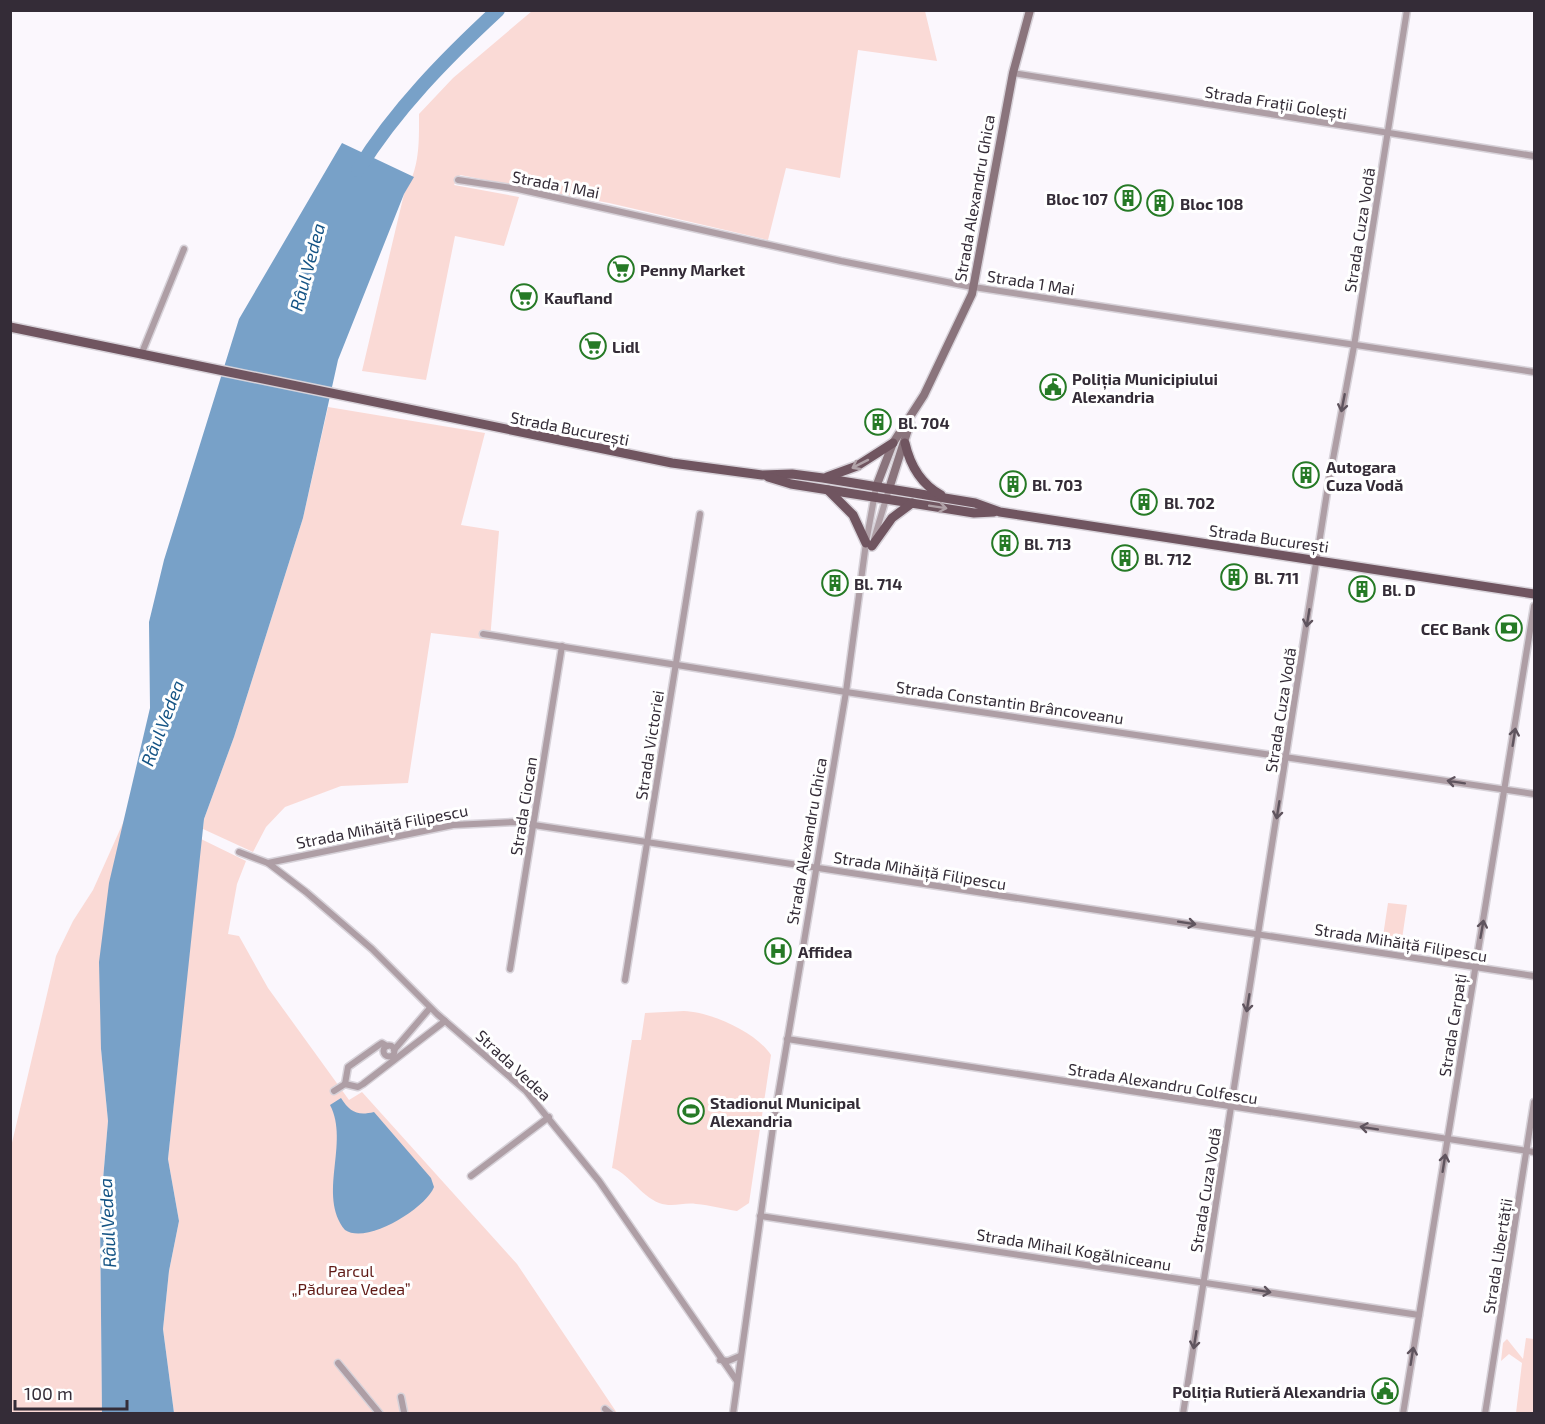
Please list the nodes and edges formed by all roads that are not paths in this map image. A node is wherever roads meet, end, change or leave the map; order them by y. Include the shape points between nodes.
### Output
1 (1030, 10) edge
2 (1407, 10) edge
3 (1012, 74) junction
4 (1388, 134) junction
5 (1534, 156) edge
6 (458, 180) dead end
7 (184, 249) dead end
8 (974, 287) junction
9 (10, 327) edge
10 (1354, 346) junction
11 (141, 355) junction
12 (1534, 372) edge
13 (912, 417) junction
14 (894, 443) junction
15 (905, 443) junction
16 (762, 475) junction
17 (823, 478) junction
18 (826, 489) junction
19 (875, 492) junction
20 (887, 494) junction
21 (945, 498) junction
22 (912, 503) junction
23 (1000, 512) junction
24 (700, 514) dead end
25 (868, 545) junction
26 (1317, 560) junction
27 (1534, 594) edge
28 (1534, 606) edge
29 (483, 634) dead end
30 (562, 646) junction
31 (675, 665) junction
32 (846, 692) junction
33 (1287, 756) junction
34 (1506, 790) junction
35 (1534, 794) edge
36 (533, 824) junction
37 (648, 842) junction
38 (238, 852) dead end
39 (268, 863) junction
40 (817, 868) junction
41 (1258, 934) junction
42 (1476, 967) junction
43 (510, 969) dead end
44 (1534, 976) edge
45 (625, 980) dead end
46 (430, 1008) junction
47 (445, 1022) junction
48 (787, 1039) junction
49 (394, 1055) junction
50 (345, 1083) junction
51 (334, 1091) dead end
52 (1534, 1102) edge
53 (1231, 1107) junction
54 (549, 1117) junction
55 (1448, 1140) junction
56 (1527, 1151) junction
57 (1534, 1152) edge
58 (471, 1176) dead end
59 (760, 1216) junction
60 (1204, 1282) junction
61 (1419, 1315) junction
62 (740, 1356) junction
63 (720, 1360) junction
64 (338, 1363) dead end
65 (737, 1382) junction
66 (400, 1397) dead end
67 (405, 1412) edge
68 (380, 1413) edge
69 (733, 1413) edge
70 (1183, 1413) edge
71 (1403, 1413) edge
72 (1485, 1413) edge

1 - 3 street, Strada Alexandru Ghica
2 - 4 street, Strada Cuza Vodă
3 - 4 street, Strada Frații Golești
3 - 8 street, Strada Alexandru Ghica
4 - 5 street, Strada Frații Golești
4 - 10 street, Strada Cuza Vodă
6 - 8 street, Strada 1 Mai via 518,189
7 - 11 street
8 - 10 street, Strada 1 Mai
8 - 13 street, Strada Alexandru Ghica
9 - 11 main road, Strada București
10 - 12 street, Strada 1 Mai
10 -> 26 street, Strada Cuza Vodă
11 - 16 main road, Strada București via 672,463
13 - 14 street, Strada Alexandru Ghica
13 - 15 street, Strada Alexandru Ghica
14 -> 17 main road via 857,466
14 - 19 street, Strada Alexandru Ghica
15 - 20 street, Strada Alexandru Ghica
15 - 21 main road via 922,480
16 - 17 main road, Strada București
16 - 18 main road, Strada București
17 - 19 main road, Strada București
18 - 19 main road, Strada București
18 - 25 main road via 846,506
19 - 20 main road, Strada București
19 - 25 street, Strada Alexandru Ghica
20 - 21 main road, Strada București
20 - 22 main road, Strada București
20 - 25 street, Strada Alexandru Ghica
21 - 23 main road, Strada București
22 -> 23 main road, Strada București via 974,513
22 - 25 main road
23 - 26 main road, Strada București
24 - 31 street, Strada Victoriei
25 - 32 street, Strada Alexandru Ghica
26 - 27 main road, Strada București
26 -> 33 street, Strada Cuza Vodă
34 -> 28 street, Strada Carpați
29 - 30 street, Strada Constantin Brâncoveanu
30 - 31 street, Strada Constantin Brâncoveanu
30 - 36 street, Strada Ciocan
31 - 32 street, Strada Constantin Brâncoveanu
31 - 37 street, Strada Victoriei
32 - 33 street, Strada Constantin Brâncoveanu
32 - 40 street, Strada Alexandru Ghica
34 -> 33 street, Strada Constantin Brâncoveanu
33 -> 41 street, Strada Cuza Vodă
34 - 35 street, Strada Constantin Brâncoveanu
42 -> 34 street, Strada Carpați
36 - 37 street, Strada Mihăiță Filipescu
36 - 39 street, Strada Mihăiță Filipescu via 497,821 453,825
36 - 43 street, Strada Ciocan
37 - 40 street, Strada Mihăiță Filipescu
37 - 45 street, Strada Victoriei
38 - 39 street, Strada Vedea
39 - 46 street, Strada Vedea via 358,937
40 -> 41 street, Strada Mihăiță Filipescu
40 - 48 street, Strada Alexandru Ghica
41 - 42 street, Strada Mihăiță Filipescu
41 -> 53 street, Strada Cuza Vodă
42 - 44 street, Strada Mihăiță Filipescu
42 - 55 street, Strada Carpați
46 - 47 street, Strada Vedea
46 - 49 street
47 - 49 street
47 - 54 street, Strada Vedea via 526,1091
48 - 53 street, Strada Alexandru Colfescu
48 - 59 street, Strada Alexandru Ghica
49 - 50 street via 358,1087
49 - 50 street via 382,1043 348,1067
50 - 51 street
52 - 56 street, Strada Libertății
55 -> 53 street, Strada Alexandru Colfescu
53 - 60 street, Strada Cuza Vodă
54 - 58 street
54 - 63 street, Strada Vedea via 605,1189
55 - 56 street, Strada Alexandru Colfescu
61 -> 55 street, Strada Carpați
56 - 57 street, Strada Alexandru Colfescu
56 - 72 street, Strada Libertății
59 - 60 street, Strada Mihail Kogălniceanu
59 - 62 street, Strada Alexandru Ghica
60 -> 61 street, Strada Mihail Kogălniceanu
60 -> 70 street, Strada Cuza Vodă
71 -> 61 street, Strada Carpați
62 - 63 street
62 - 65 street, Strada Alexandru Ghica
63 - 65 street, Strada Vedea
64 - 68 street
65 - 69 street, Strada Alexandru Ghica
66 - 67 street

